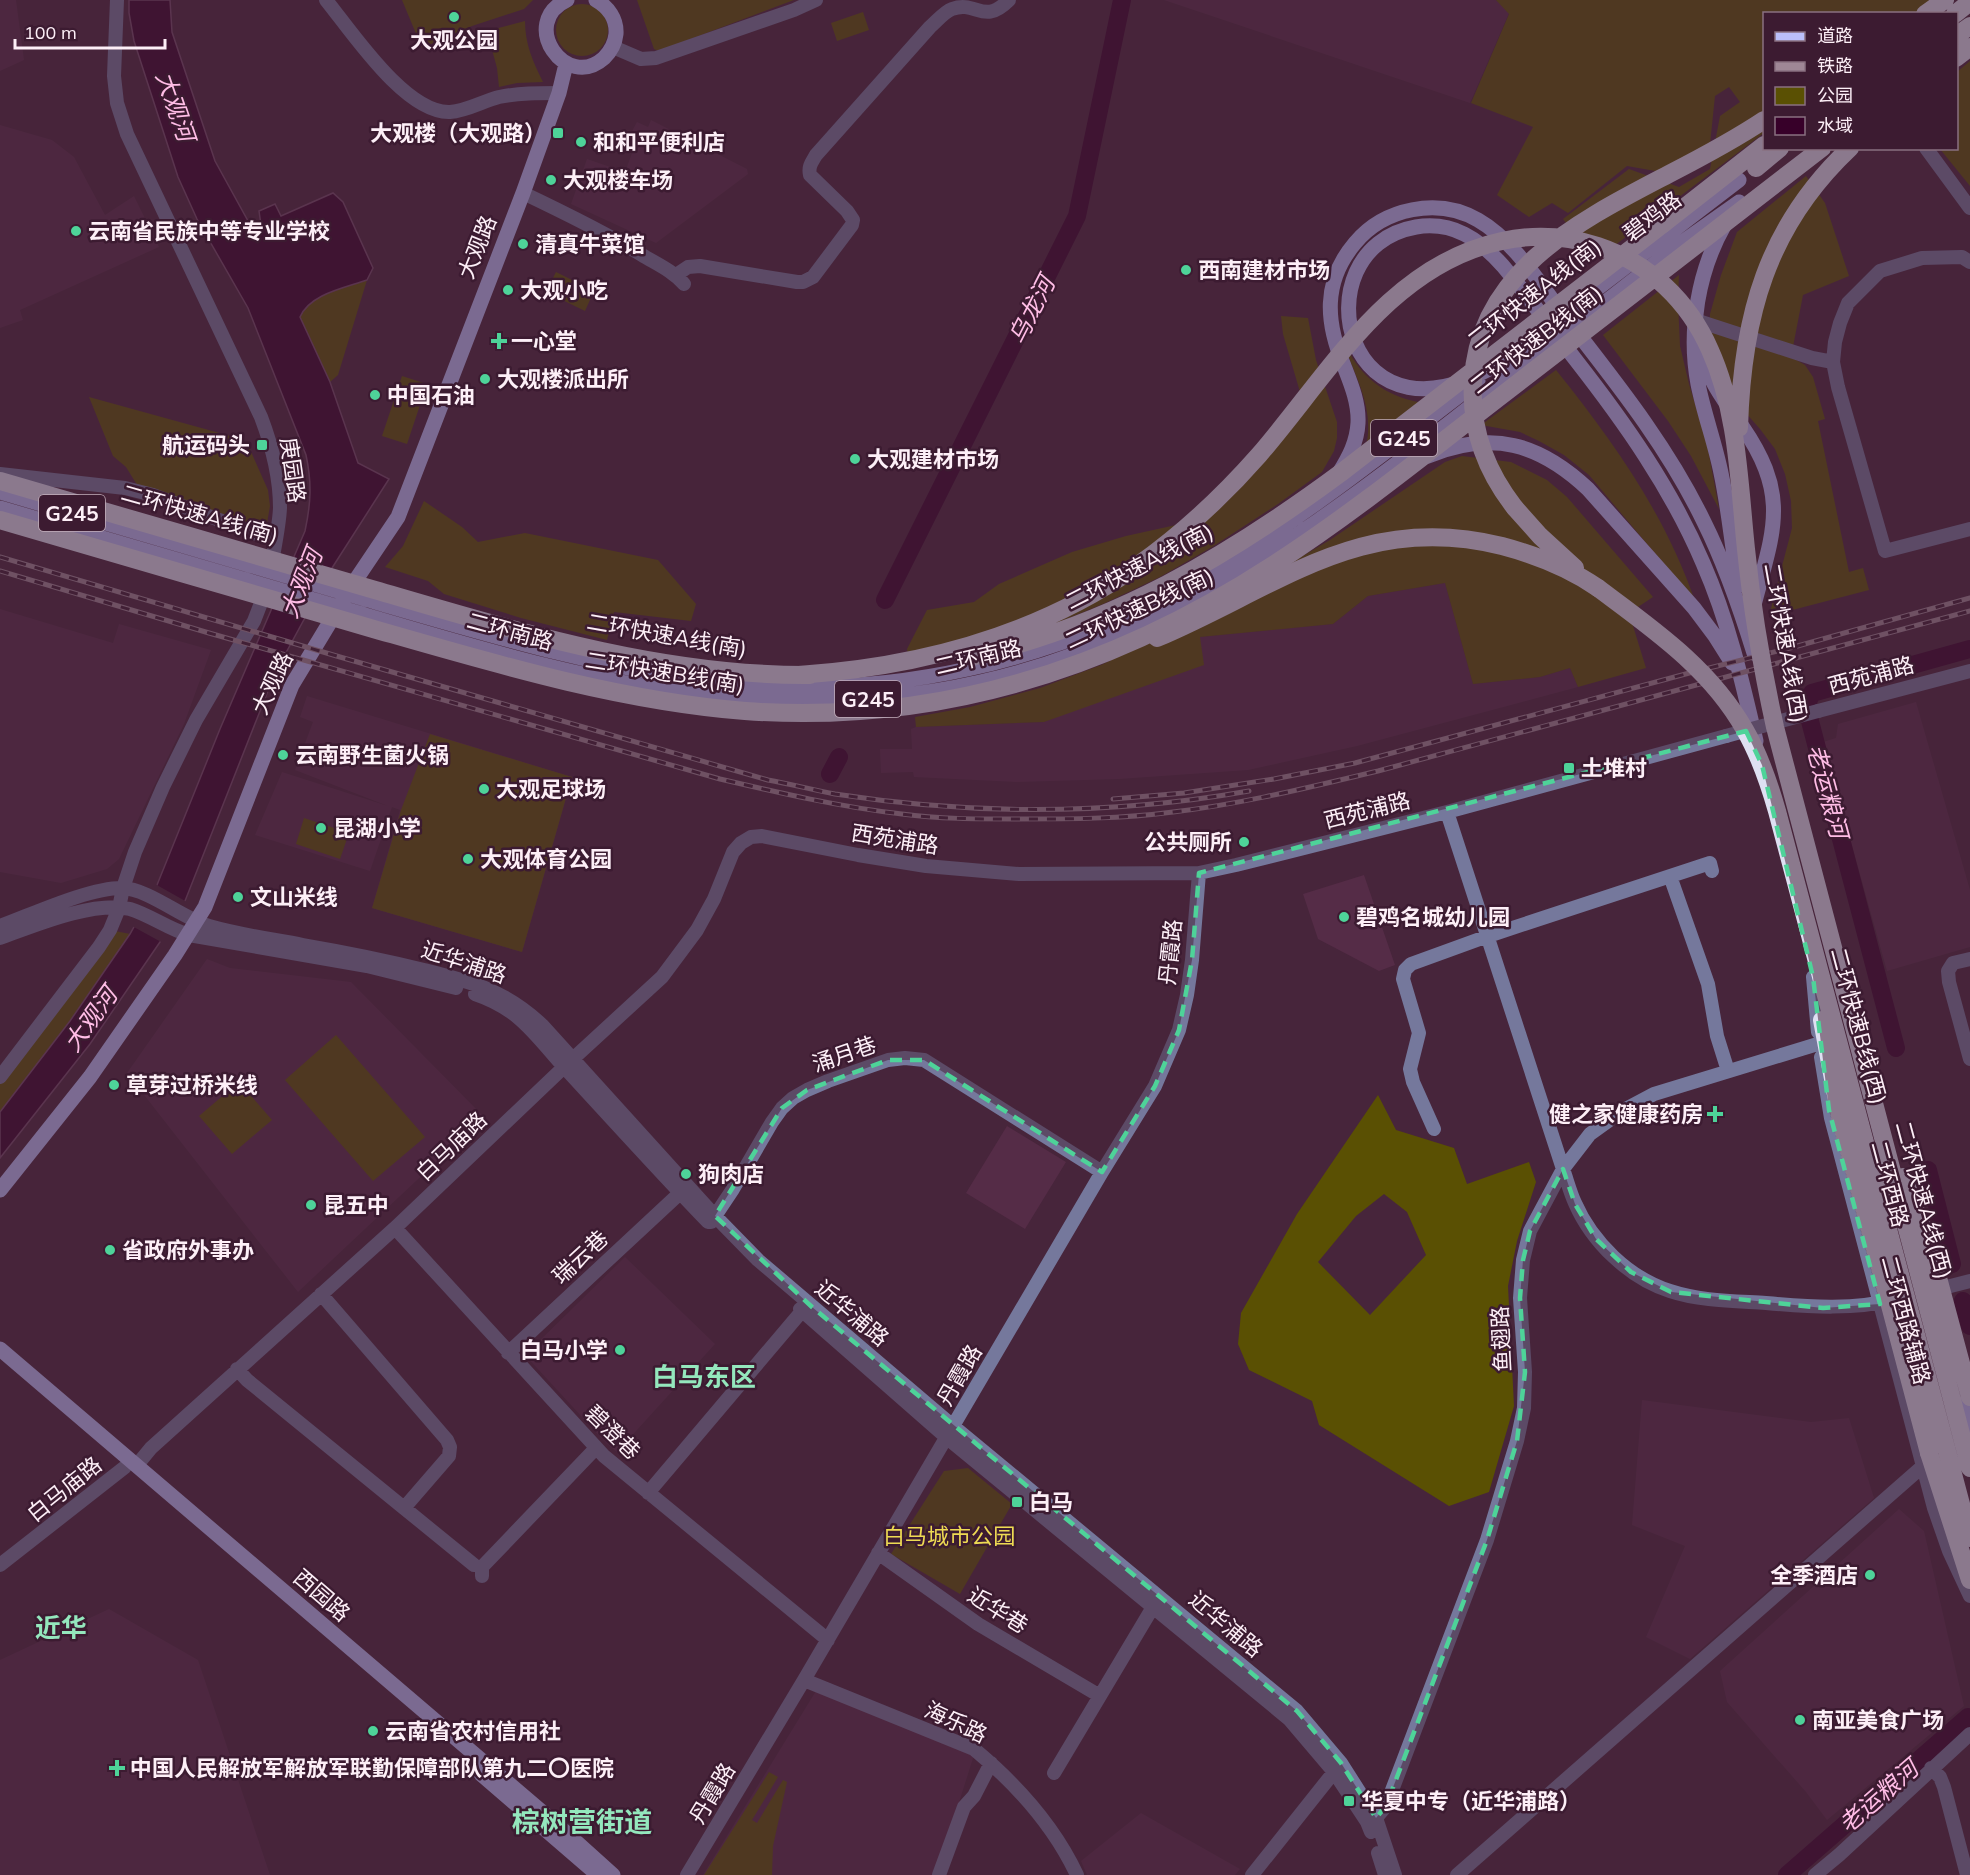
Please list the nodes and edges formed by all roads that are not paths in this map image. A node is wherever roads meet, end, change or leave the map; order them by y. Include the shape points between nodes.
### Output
1 (117, 0) edge
2 (326, 0) edge
3 (596, 0) edge
4 (816, 0) edge
5 (1009, 0) edge
6 (1945, 0) edge
7 (1953, 0) edge
8 (564, 1) edge
9 (1970, 2) edge
10 (1928, 12) edge
11 (1938, 12) edge
12 (1958, 12) edge
13 (613, 47) junction
14 (1970, 47) edge
15 (1958, 56) edge
16 (566, 64) junction
17 (559, 93) junction
18 (1763, 121) edge
19 (1763, 146) edge
20 (1778, 150) edge
21 (1808, 150) edge
22 (1819, 150) edge
23 (1848, 150) edge
24 (1927, 150) edge
25 (1745, 187) junction
26 (523, 193) junction
27 (1970, 208) edge
28 (1970, 262) edge
29 (1695, 323) junction
30 (1536, 345) junction
31 (1511, 356) junction
32 (1833, 362) junction
33 (0, 478) edge
34 (1740, 486) junction
35 (0, 492) edge
36 (1339, 506) junction
37 (0, 508) edge
38 (1296, 518) junction
39 (0, 522) edge
40 (1970, 530) edge
41 (275, 541) junction
42 (142, 542) junction
43 (1598, 588) junction
44 (364, 606) junction
45 (1751, 643) junction
46 (1080, 664) junction
47 (1970, 671) edge
48 (799, 675) junction
49 (1747, 701) junction
50 (1448, 812) junction
51 (762, 836) joint
52 (1712, 871) dead end
53 (1199, 873) junction
54 (1670, 876) junction
55 (123, 888) junction
56 (119, 908) junction
57 (0, 926) edge
58 (193, 929) junction
59 (1488, 936) junction
60 (0, 938) edge
61 (1812, 944) junction
62 (1970, 959) edge
63 (1861, 1038) junction
64 (1824, 1042) junction
65 (1970, 1059) edge
66 (568, 1063) junction
67 (1728, 1071) junction
68 (0, 1077) edge
69 (1434, 1129) dead end
70 (1563, 1169) junction
71 (1102, 1172) junction
72 (0, 1190) edge
73 (680, 1193) junction
74 (712, 1220) junction
75 (395, 1228) junction
76 (1970, 1281) edge
77 (1932, 1291) junction
78 (321, 1294) junction
79 (1890, 1301) junction
80 (802, 1311) junction
81 (0, 1349) edge
82 (508, 1353) junction
83 (0, 1363) edge
84 (237, 1368) junction
85 (1970, 1397) edge
86 (950, 1432) junction
87 (1970, 1432) edge
88 (596, 1448) junction
89 (1926, 1460) junction
90 (131, 1466) junction
91 (1970, 1468) edge
92 (648, 1493) junction
93 (404, 1508) junction
94 (1970, 1538) edge
95 (878, 1553) junction
96 (0, 1565) edge
97 (1970, 1573) edge
98 (1970, 1580) edge
99 (1970, 1596) edge
100 (1153, 1607) junction
101 (828, 1640) junction
102 (804, 1680) junction
103 (1100, 1696) junction
104 (1970, 1734) edge
105 (991, 1763) junction
106 (1931, 1768) junction
107 (1334, 1772) junction
108 (1054, 1773) dead end
109 (1372, 1820) junction
110 (1968, 1874) edge
111 (598, 1875) edge
112 (613, 1875) edge
113 (687, 1875) edge
114 (939, 1875) edge
115 (1077, 1875) edge
116 (1252, 1875) edge
117 (1386, 1875) edge
118 (1395, 1875) edge
119 (1457, 1875) edge
120 (1815, 1875) edge

1 - 41 street, 庚园路 via 117,103 127,134 271,444 280,509
2 - 17 street via 401,90 429,108 449,112 498,98
3 - 13 main road via 611,12 615,22
4 - 13 street via 657,58 641,59
5 - 26 street via 995,12 949,9 810,164 813,179 853,220 813,277 803,282 700,267 688,267 680,280 559,209
6 - 10 highway
7 - 11 highway
8 - 16 main road via 552,12 546,35 549,46
9 - 12 highway
13 - 16 main road via 589,66
14 - 15 highway
16 - 17 main road, 大观路
17 - 26 main road, 大观路
18 - 43 highway, bridge via 1593,214 1561,236 1513,280 1483,332 1474,366 1473,399 1479,441 1490,470 1527,522
19 - 48 highway, 二环快速A线(南), bridge via 1342,472 1253,534 1189,572 1092,619 1000,650 900,669
20 - 25 highway, 碧鸡路 / G245
21 - 25 highway, 碧鸡路 / G245
22 - 46 highway, 二环快速B线(南), bridge via 1311,540 1199,609 1133,643
23 - 34 highway, bridge via 1800,205 1763,276 1741,388
24 - 27 street
25 - 29 main road via 1713,249
25 - 30 main road, 碧鸡路 / G245, bridge
26 - 58 main road, 大观路 via 398,517 292,684 223,863
28 - 32 street via 1962,257 1922,258 1880,272 1848,303
29 - 32 street
29 - 45 main road via 1696,376 1723,478
29 - 45 main road via 1706,368 1760,455 1772,489 1771,537 1752,612
30 - 31 main road, 碧鸡路 / G245
30 - 36 main road, 碧鸡路 / G245
31 - 38 main road, 碧鸡路 / G245
31 - 49 main road via 1476,377 1443,388 1418,389 1385,379 1361,356 1351,334 1348,306 1358,270 1369,254 1391,236 1409,228 1429,226 1462,232 1496,258 1615,410 1667,489 1717,596
32 - 40 street via 1885,551
33 - 41 street via 125,488
33 - 42 street
33 - 48 highway, 二环快速A线(南), bridge via 553,639 696,668
34 - 48 highway, bridge via 1731,421 1716,364 1698,326 1672,292 1635,263 1591,243 1541,237 1506,240 1452,258 1395,298 1352,340 1270,442 1220,496 1164,546 1104,587 1043,620 958,649 874,668
34 - 63 highway, 二环快速A线(西), bridge via 1752,603 1767,692 1787,778
35 - 42 main road, 二环南路 / G245
36 - 44 main road, 二环南路 / G245 via 1232,577 1120,636 1015,673 892,697 780,701 674,691 555,666
36 - 49 main road via 1401,468 1450,448 1502,443 1537,452 1588,489 1694,608 1727,655
37 - 42 main road, 二环南路 / G245
38 - 44 main road, 二环南路 / G245 via 1171,595 1071,640 970,668 869,684 780,686 676,676
38 - 45 main road via 1340,472 1357,434 1356,401 1333,338 1330,316 1334,282 1342,261 1363,234 1393,215 1429,208 1460,212 1486,225 1516,255 1652,431 1708,530
39 - 42 street
39 - 46 highway, 二环快速B线(南), bridge via 476,657 690,705 798,713 882,709 976,694
41 - 55 street, 庚园路 via 268,584 254,621 196,720 163,787
42 - 44 main road, 二环南路 / G245, bridge
43 - 46 highway, bridge via 1556,565 1493,544 1436,537 1393,540 1322,560 1189,625 1131,649
43 - 61 highway, 二环快速B线(西), bridge via 1690,660 1725,699 1745,730 1770,788
45 - 63 main road, 二环西路
47 - 50 street, 西苑浦路, bridge
49 - 64 main road, 二环西路 via 1813,977
50 - 53 street, 西苑浦路
50 - 59 street
51 - 53 street, 西苑浦路 via 915,864 1019,874
51 - 66 street, 白马庙路 via 751,837 733,852 703,920 662,977
52 - 54 street via 1710,863
53 - 71 street, 丹霞路 via 1192,960 1179,1030 1155,1086
54 - 59 street
54 - 67 street via 1708,984
55 - 56 street, 庚园路
55 - 57 street via 79,897
55 - 58 street via 148,896 180,914
56 - 58 street via 170,929
56 - 60 street via 79,912
56 - 68 street, 庚园路 via 99,947
58 - 66 street, 近华浦路 via 227,931 366,956 489,989 525,1008
58 - 72 main road, 大观路 via 90,1077
59 - 69 street via 1411,964 1405,970 1403,979 1419,1033 1410,1069
59 - 70 street
61 - 89 highway, bridge via 1837,1106
61 - 94 highway, 二环快速B线(西), bridge
62 - 65 street via 1953,963 1948,971
63 - 64 street, 鱼翅路
63 - 77 main road, 二环西路
63 - 85 highway, bridge via 1887,1136 1930,1248
63 - 91 highway, 二环快速A线(西), bridge
64 - 67 street, 鱼翅路
64 - 79 main road, 二环西路
66 - 73 street, 近华浦路
66 - 74 street, 近华浦路
66 - 75 street, 白马庙路
67 - 70 street, 鱼翅路 via 1654,1094 1622,1112 1590,1134
70 - 79 street via 1575,1204 1596,1239 1632,1272 1671,1292 1823,1308
70 - 109 street, 鱼翅路 via 1530,1231 1523,1260 1520,1298 1525,1381 1517,1441 1487,1540 1386,1806
71 - 74 street, 涌月巷 via 924,1060 888,1060 807,1090 782,1108
71 - 86 street, 丹霞路
73 - 74 street, 近华浦路
73 - 82 street, 瑞云巷
74 - 80 street, 近华浦路 via 752,1267
74 - 86 street, 近华浦路
75 - 78 street, 白马庙路
75 - 82 street, 碧澄巷
76 - 77 street
77 - 79 street
77 - 87 main road, 二环西路
78 - 84 street, 白马庙路
78 - 93 street via 450,1447 449,1456
79 - 89 street, 二环西路辅路
79 - 97 main road, 二环西路
80 - 86 street, 近华浦路
80 - 92 street
81 - 90 main road, 西园路
82 - 88 street, 碧澄巷
83 - 90 main road, 西园路
84 - 90 street, 白马庙路
84 - 93 street
86 - 95 street, 丹霞路
86 - 100 street, 近华浦路
86 - 109 street, 近华浦路 via 1297,1711 1341,1763
88 - 92 street, 碧澄巷
88 - 93 street via 478,1570
89 - 98 highway
89 - 99 street, 二环西路辅路 via 1941,1530
89 - 119 street
90 - 96 street, 白马庙路
90 - 111 main road, 西园路
90 - 112 main road, 西园路
92 - 101 street, 碧澄巷
95 - 101 street, 丹霞路
95 - 103 street, 近华巷 via 978,1624
100 - 103 street
100 - 107 street, 近华浦路 via 1289,1719
101 - 102 street, 丹霞路
102 - 105 street, 海乐路 via 974,1749
102 - 113 street, 丹霞路
103 - 108 street
104 - 106 street
105 - 114 street via 974,1797 964,1807
105 - 115 street, 海乐路 via 1041,1817
106 - 110 street via 1944,1787
106 - 120 street
107 - 109 street, 近华浦路
107 - 116 street
109 - 117 street, 近华浦路
109 - 118 street, 近华浦路

